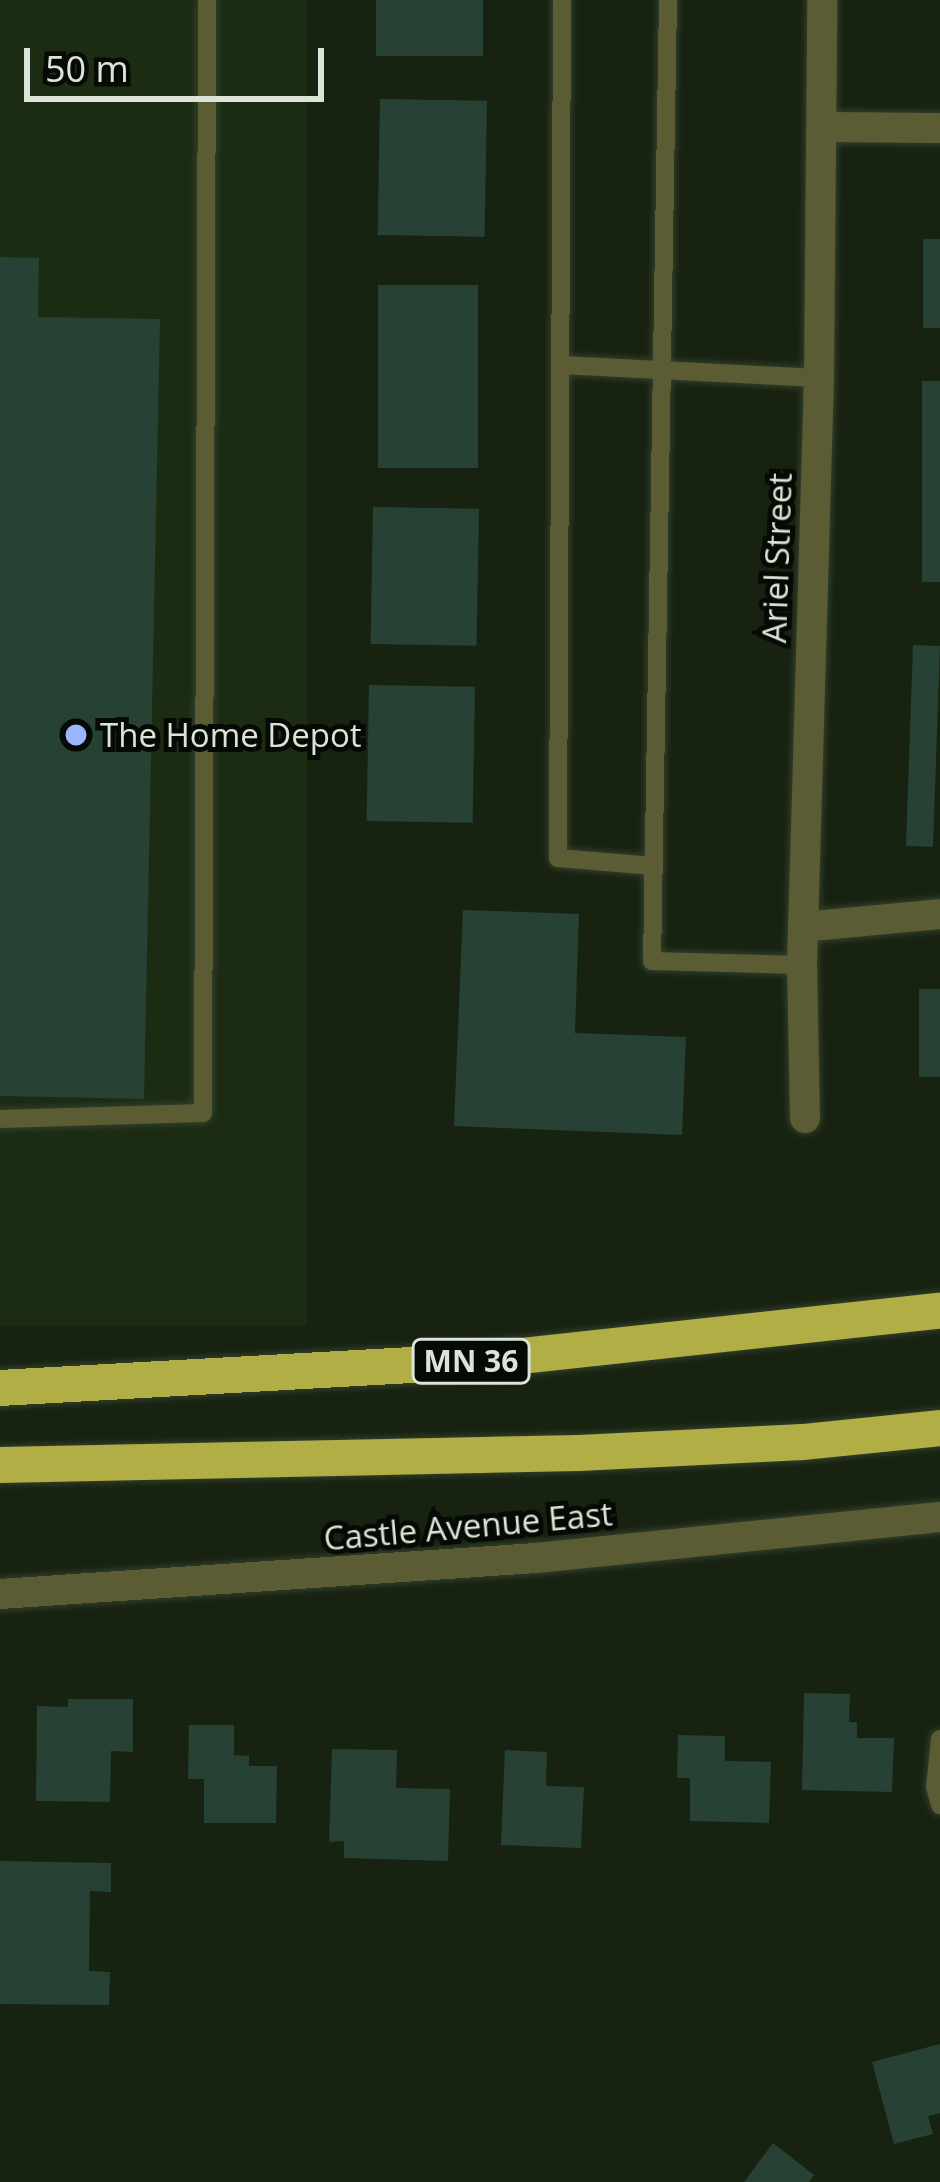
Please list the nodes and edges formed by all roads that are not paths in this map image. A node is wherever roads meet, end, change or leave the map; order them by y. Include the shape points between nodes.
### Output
1 (207, 0) edge
2 (562, 0) edge
3 (668, 0) edge
4 (822, 0) edge
5 (823, 127) junction
6 (940, 128) edge
7 (560, 365) junction
8 (662, 369) junction
9 (819, 378) junction
10 (653, 866) junction
11 (940, 914) edge
12 (802, 927) junction
13 (802, 965) junction
14 (805, 1118) dead end
15 (0, 1119) edge
16 (940, 1311) edge
17 (0, 1388) edge
18 (940, 1428) edge
19 (0, 1466) edge
20 (940, 1517) edge
21 (0, 1594) edge
22 (940, 1738) edge
23 (940, 1805) edge

1 - 15 lane via 202,1113
2 - 7 lane
3 - 8 lane
4 - 5 street, Ariel Street
5 - 6 street
5 - 9 street, Ariel Street
7 - 8 lane
7 - 10 lane via 558,858
8 - 9 lane
8 - 10 lane
9 - 12 street, Ariel Street
10 - 13 lane via 652,961
11 - 12 street
12 - 13 street, Ariel Street
13 - 14 street, Ariel Street
16 - 17 highway, MN 36 via 476,1361
18 - 19 highway via 534,1455
20 - 21 street, Castle Avenue East via 360,1572
22 - 23 lane

